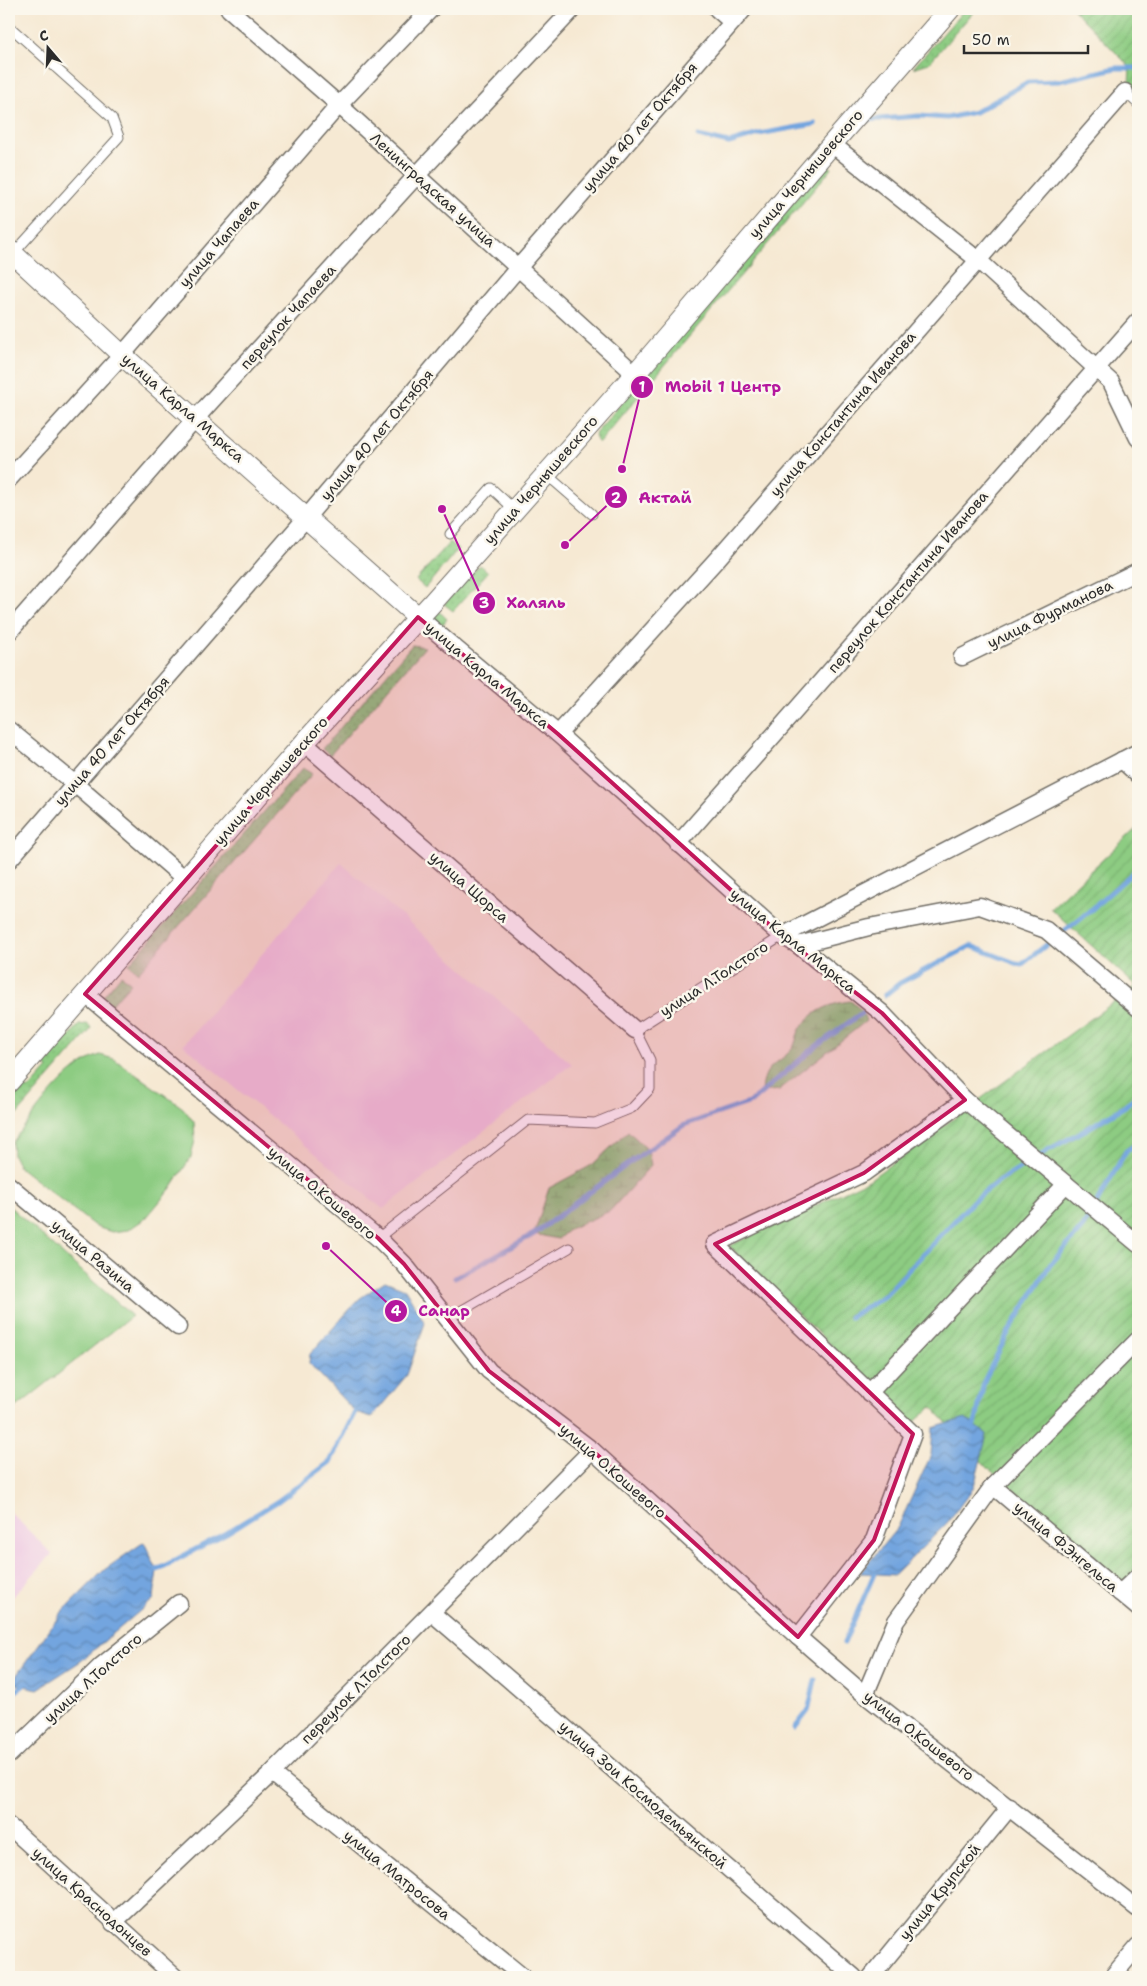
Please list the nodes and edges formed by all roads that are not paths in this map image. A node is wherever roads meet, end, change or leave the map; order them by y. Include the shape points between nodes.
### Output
1 (229, 9) edge
2 (431, 9) edge
3 (573, 9) edge
4 (717, 9) edge
5 (744, 9) edge
6 (950, 9) edge
7 (732, 22) junction
8 (9, 26) edge
9 (1125, 92) joint
10 (339, 104) junction
11 (1138, 104) edge
12 (832, 144) junction
13 (416, 176) junction
14 (11, 252) edge
15 (978, 260) junction
16 (518, 268) junction
17 (1138, 321) edge
18 (122, 355) junction
19 (1097, 368) junction
20 (635, 374) junction
21 (196, 419) junction
22 (1138, 438) edge
23 (546, 474) junction
24 (9, 479) edge
25 (515, 510) junction
26 (592, 514) dead end
27 (306, 518) junction
28 (450, 534) dead end
29 (1138, 571) edge
30 (418, 618) junction
31 (9, 632) edge
32 (962, 657) dead end
33 (9, 730) edge
34 (558, 734) junction
35 (304, 743) junction
36 (1138, 752) edge
37 (1122, 760) junction
38 (1138, 775) edge
39 (75, 784) junction
40 (678, 844) junction
41 (9, 860) edge
42 (185, 879) junction
43 (782, 936) junction
44 (798, 945) junction
45 (85, 994) junction
46 (1138, 1008) edge
47 (634, 1030) junction
48 (9, 1082) edge
49 (965, 1100) junction
50 (1066, 1184) junction
51 (9, 1185) edge
52 (378, 1238) junction
53 (1138, 1244) edge
54 (569, 1248) dead end
55 (447, 1319) junction
56 (178, 1327) dead end
57 (1138, 1340) edge
58 (869, 1392) junction
59 (592, 1450) junction
60 (993, 1486) junction
61 (1138, 1576) edge
62 (1120, 1593) junction
63 (179, 1603) dead end
64 (1138, 1608) edge
65 (432, 1613) junction
66 (798, 1637) junction
67 (865, 1694) junction
68 (9, 1756) edge
69 (272, 1773) junction
70 (1010, 1807) junction
71 (9, 1826) edge
72 (1138, 1909) edge
73 (113, 1923) junction
74 (1138, 1946) edge
75 (175, 1977) edge
76 (523, 1977) edge
77 (854, 1977) edge
78 (871, 1977) edge
79 (1112, 1977) edge

1 - 10 street, Ленинградская улица
2 - 10 street, улица Чапаева
3 - 13 street, переулок Чапаева
4 - 7 street
5 - 7 street, улица 40 лет Октября
6 - 12 street, улица Чернышевского
7 - 16 street, улица 40 лет Октября
8 - 14 lane via 112,118 119,137
9 - 11 lane
9 - 15 street, улица Константина Иванова
10 - 13 street, Ленинградская улица
10 - 18 street, улица Чапаева
12 - 15 street
12 - 20 street, улица Чернышевского
13 - 16 street, Ленинградская улица
13 - 21 street, переулок Чапаева
14 - 18 street, улица Карла Маркса
15 - 19 street
15 - 34 street, улица Константина Иванова via 718,558
16 - 20 street, Ленинградская улица
16 - 27 street, улица 40 лет Октября
17 - 19 street, переулок Константина Иванова
18 - 21 street, улица Карла Маркса
18 - 24 street, улица Чапаева
19 - 22 street via 1111,382
19 - 40 street, переулок Константина Иванова
20 - 23 street, улица Чернышевского
21 - 27 street, улица Карла Маркса
21 - 31 street, переулок Чапаева
23 - 25 street, улица Чернышевского
23 - 26 lane
25 - 28 lane via 490,488
25 - 30 street, улица Чернышевского
27 - 30 street, улица Карла Маркса
27 - 39 street, улица 40 лет Октября
29 - 32 street, улица Фурманова
30 - 34 street, улица Карла Маркса
30 - 35 street, улица Чернышевского
33 - 39 street
34 - 40 street, улица Карла Маркса
35 - 42 street, улица Чернышевского
35 - 47 street, улица Щорса
36 - 37 street, улица Л.Толстого
37 - 38 street
37 - 43 street, улица Л.Толстого
39 - 41 street, улица 40 лет Октября
39 - 42 street
40 - 43 street, улица Карла Маркса
42 - 45 street, улица Чернышевского
43 - 44 street, улица Карла Маркса
43 - 47 lane, улица Л.Толстого
44 - 46 street via 869,927 980,906 1046,930
44 - 49 street, улица Карла Маркса via 882,1013
45 - 48 street, улица Чернышевского
45 - 52 street, улица О.Кошевого
47 - 52 lane via 650,1060 650,1089 632,1108 595,1123 528,1120
49 - 50 street, улица Карла Маркса
49 - 58 street via 864,1173 715,1244
50 - 53 street, улица Карла Маркса
50 - 58 street
51 - 56 street, улица Разина
52 - 55 street, улица О.Кошевого via 404,1264
54 - 55 lane
55 - 59 street, улица О.Кошевого via 489,1372
57 - 60 street
58 - 66 street via 913,1434 874,1540
59 - 65 street, переулок Л.Толстого
59 - 66 street, улица О.Кошевого
60 - 62 street, улица Ф.Энгельса
60 - 67 street via 896,1621
61 - 62 street
62 - 64 street, улица Ф.Энгельса
63 - 68 street, улица Л.Толстого via 101,1666
65 - 69 street, переулок Л.Толстого
65 - 77 street, улица Зои Космодемьянской
66 - 67 street, улица О.Кошевого
67 - 70 street, улица О.Кошевого
69 - 73 street, переулок Л.Толстого
69 - 76 street, улица Матросова
70 - 72 street, улица О.Кошевого
70 - 78 street, улица Крупской
71 - 73 street, улица Краснодонцев
73 - 75 street, улица Краснодонцев
74 - 79 street

